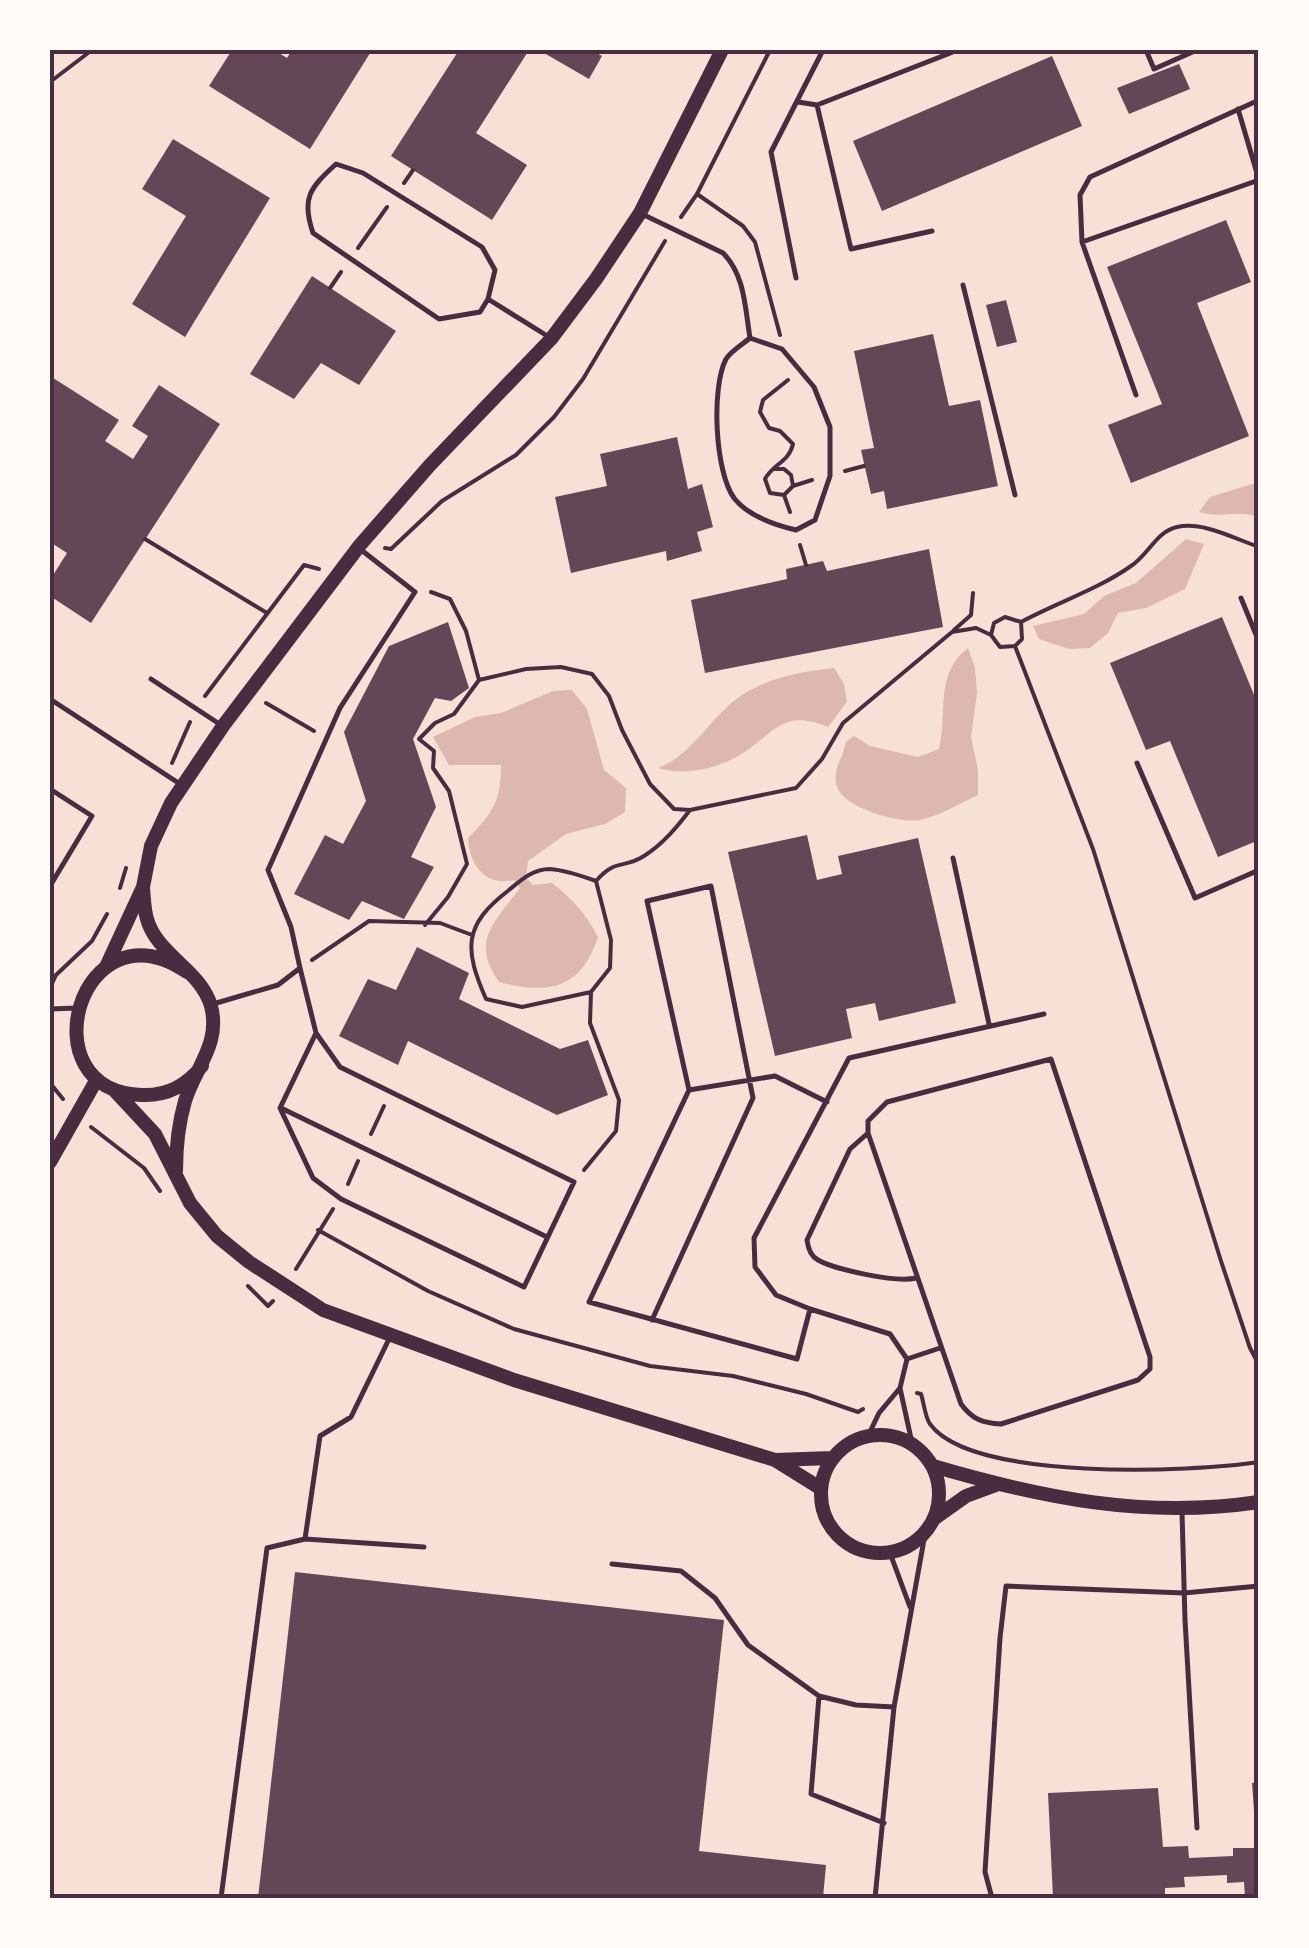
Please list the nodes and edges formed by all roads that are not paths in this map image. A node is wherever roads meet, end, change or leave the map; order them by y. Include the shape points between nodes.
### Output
1 (722, 50) edge
2 (823, 50) edge
3 (958, 50) edge
4 (1146, 50) edge
5 (1197, 50) edge
6 (1259, 100) edge
7 (798, 102) junction
8 (817, 105) junction
9 (1238, 109) junction
10 (1259, 180) edge
11 (640, 213) junction
12 (932, 231) dead end
13 (1082, 242) junction
14 (796, 278) dead end
15 (963, 285) dead end
16 (488, 299) junction
17 (750, 338) junction
18 (551, 339) junction
19 (1136, 394) dead end
20 (1015, 495) dead end
21 (359, 546) junction
22 (1241, 598) dead end
23 (1259, 642) edge
24 (151, 679) dead end
25 (50, 700) edge
26 (224, 726) junction
27 (1137, 763) dead end
28 (183, 786) junction
29 (50, 789) edge
30 (952, 858) dead end
31 (1259, 870) edge
32 (50, 886) edge
33 (143, 887) junction
34 (106, 967) junction
35 (300, 968) junction
36 (187, 972) junction
37 (210, 1005) junction
38 (77, 1008) junction
39 (50, 1009) edge
40 (1044, 1014) dead end
41 (989, 1024) junction
42 (316, 1032) junction
43 (202, 1066) junction
44 (97, 1080) junction
45 (750, 1080) junction
46 (114, 1090) junction
47 (689, 1090) junction
48 (827, 1102) junction
49 (280, 1108) junction
50 (868, 1133) junction
51 (50, 1162) edge
52 (176, 1173) junction
53 (548, 1238) junction
54 (916, 1278) junction
55 (810, 1310) junction
56 (652, 1320) junction
57 (390, 1336) junction
58 (940, 1348) junction
59 (907, 1359) junction
60 (900, 1388) junction
61 (868, 1436) junction
62 (912, 1444) junction
63 (832, 1458) junction
64 (775, 1460) junction
65 (933, 1466) junction
66 (996, 1484) junction
67 (820, 1488) junction
68 (1259, 1502) edge
69 (1182, 1509) junction
70 (935, 1518) junction
71 (925, 1534) junction
72 (305, 1540) junction
73 (424, 1547) dead end
74 (890, 1553) junction
75 (612, 1564) dead end
76 (1259, 1586) edge
77 (1184, 1593) junction
78 (911, 1610) junction
79 (819, 1696) junction
80 (894, 1706) junction
81 (885, 1823) junction
82 (1197, 1828) dead end
83 (221, 1898) edge
84 (875, 1898) edge
85 (992, 1898) edge

1 - 11 street
2 - 7 lane
3 - 8 lane
4 - 5 lane via 1154,69
6 - 9 lane
7 - 8 lane
7 - 14 lane via 771,152
8 - 12 lane via 851,249
9 - 10 lane
9 - 13 lane via 1090,178 1080,196
10 - 13 lane
11 - 17 lane via 733,263
11 - 18 street
13 - 19 lane
15 - 20 lane
16 - 16 lane via 480,312 439,319 313,234 305,210 314,184 336,164 364,172 482,248 496,270
16 - 18 lane
17 - 17 lane via 727,358 714,426 734,497 770,524 796,530 815,520 830,476 830,427 814,387 782,349
18 - 21 street
21 - 26 street
21 - 35 lane via 414,592 340,708 268,870
22 - 23 lane
24 - 26 lane
25 - 28 lane
26 - 28 street
27 - 31 lane via 1194,898
28 - 33 street via 152,846
29 - 32 lane via 92,816
30 - 41 lane
33 - 34 street
33 - 36 street via 147,922
34 - 36 street via 139,956
34 - 38 street via 92,978
35 - 37 lane via 278,984
35 - 42 lane
36 - 37 street
37 - 43 street via 212,1045
38 - 39 lane
38 - 44 street via 76,1037
40 - 41 lane
41 - 48 lane via 848,1058
42 - 49 lane
42 - 53 lane via 340,1067 574,1182
43 - 46 street via 173,1090 153,1096
43 - 52 street via 176,1136
44 - 46 street
44 - 51 street
45 - 47 lane
45 - 47 lane via 711,886 647,901
45 - 48 lane via 776,1076
45 - 56 lane via 753,1098
46 - 52 street via 155,1134
47 - 56 lane via 589,1302
48 - 55 lane via 754,1238 755,1267 776,1294
49 - 53 lane
49 - 53 lane via 312,1178 524,1287
50 - 54 lane
50 - 54 lane via 850,1148 807,1247 818,1261 882,1278
50 - 58 lane via 868,1121 886,1102 1052,1059 1150,1369 1138,1380 986,1423 961,1404
52 - 57 street via 217,1236 324,1310
54 - 58 lane
55 - 56 lane via 797,1359
55 - 59 lane via 890,1334
57 - 64 street
57 - 72 lane via 351,1417 320,1436
58 - 59 lane
59 - 60 lane
60 - 61 lane
60 - 62 lane
61 - 62 street
61 - 63 street
62 - 65 street
63 - 64 street
63 - 67 street
64 - 67 street
65 - 66 street
65 - 70 street via 940,1497
66 - 69 street via 1109,1507
66 - 70 street
67 - 74 street via 826,1520 837,1536 872,1554
68 - 69 street
69 - 77 lane
70 - 71 street
71 - 74 street
71 - 78 lane
72 - 73 lane
72 - 83 lane via 267,1548
74 - 78 lane
75 - 79 lane via 680,1572 715,1598 748,1645
76 - 77 lane
77 - 82 lane
77 - 85 lane via 1006,1586 985,1872
78 - 80 lane
79 - 80 lane via 856,1706
79 - 81 lane via 811,1794
80 - 81 lane
81 - 84 lane

